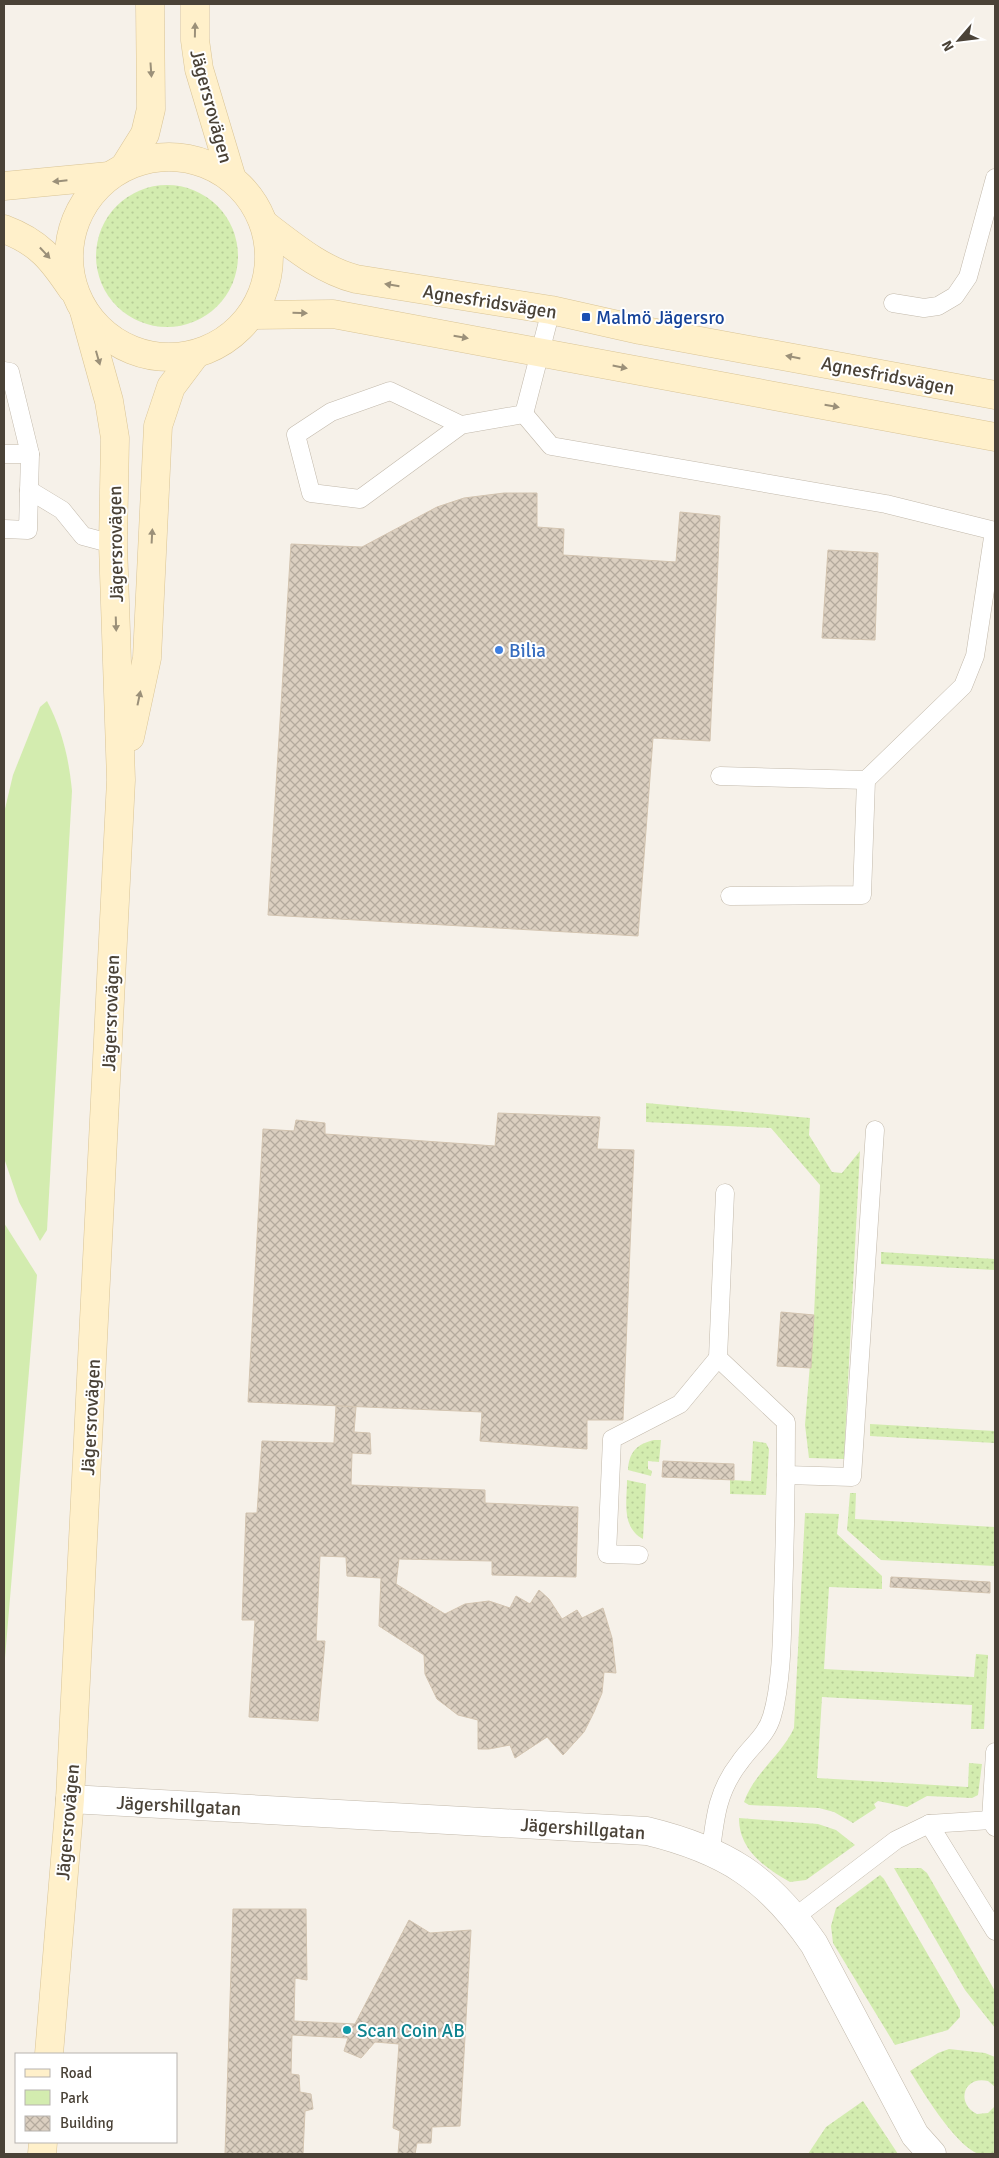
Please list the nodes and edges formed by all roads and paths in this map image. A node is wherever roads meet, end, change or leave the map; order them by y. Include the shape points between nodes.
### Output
1 (150, 4) edge
2 (195, 4) edge
3 (117, 171) junction
4 (232, 179) junction
5 (994, 184) edge
6 (4, 186) edge
7 (264, 224) junction
8 (4, 230) edge
9 (80, 302) junction
10 (892, 303) dead end
11 (551, 310) junction
12 (252, 315) junction
13 (541, 352) junction
14 (195, 355) junction
15 (4, 371) edge
16 (995, 395) edge
17 (524, 414) junction
18 (461, 425) junction
19 (995, 437) edge
20 (4, 454) edge
21 (30, 454) junction
22 (29, 490) junction
23 (4, 530) edge
24 (995, 531) edge
25 (113, 544) junction
26 (720, 776) dead end
27 (121, 780) junction
28 (866, 780) junction
29 (730, 896) dead end
30 (875, 1130) dead end
31 (725, 1193) dead end
32 (718, 1358) junction
33 (786, 1475) junction
34 (639, 1555) dead end
35 (995, 1752) edge
36 (70, 1799) junction
37 (993, 1823) edge
38 (929, 1824) junction
39 (711, 1850) junction
40 (795, 1917) junction
41 (995, 1931) edge
42 (49, 2053) edge
43 (932, 2154) edge

1 -> 3 main road via 150,109 145,134
4 -> 2 main road, Jägersrovägen via 199,69
3 - 4 main road via 152,158 180,157 208,164
3 -> 6 main road
3 - 9 main road, Jägersrovägen via 90,194 77,216 70,241 69,267
4 - 7 main road via 245,192
5 - 10 lane via 968,276 954,296 938,306 924,308
11 -> 7 main road, Agnesfridsvägen via 339,275
7 - 12 main road via 270,262 261,298
8 -> 9 main road via 22,236 42,249
9 - 14 main road via 98,328 132,351 153,357
9 -> 25 main road, Jägersrovägen via 109,401 115,438
11 - 13 lane
16 -> 11 main road, Agnesfridsvägen via 640,330
12 -> 13 main road, Agnesfridsvägen via 333,314
12 - 14 main road via 217,346
13 - 17 lane
13 -> 19 main road, Agnesfridsvägen
27 -> 14 main road, Jägersrovägen via 147,658 158,426 170,387
15 - 21 lane via 10,372
17 - 18 lane
17 - 24 lane via 551,446 886,504
18 - 18 lane via 390,391 331,412 296,435 311,493 360,499
20 - 21 lane
21 - 22 lane
22 - 23 lane via 28,530
22 - 25 lane via 62,510 83,536
24 - 28 lane via 975,656 963,686
25 -> 27 main road, Jägersrovägen
26 - 28 lane
27 - 36 main road, Jägersrovägen
28 - 29 lane via 862,895
30 - 33 lane via 852,1477
31 - 32 lane
32 - 33 lane via 786,1422
32 - 34 lane via 680,1404 612,1439 607,1554
33 - 39 lane via 782,1646 772,1716 765,1732 725,1784 715,1810
35 - 37 lane
36 - 39 street, Jägershillgatan via 647,1831
36 - 42 main road, Jägersrovägen
37 - 38 lane
38 - 40 lane via 896,1840
38 - 41 lane
39 - 40 street, Jägershillgatan via 772,1891
40 - 43 street, Jägershillgatan via 814,1944 915,2134

